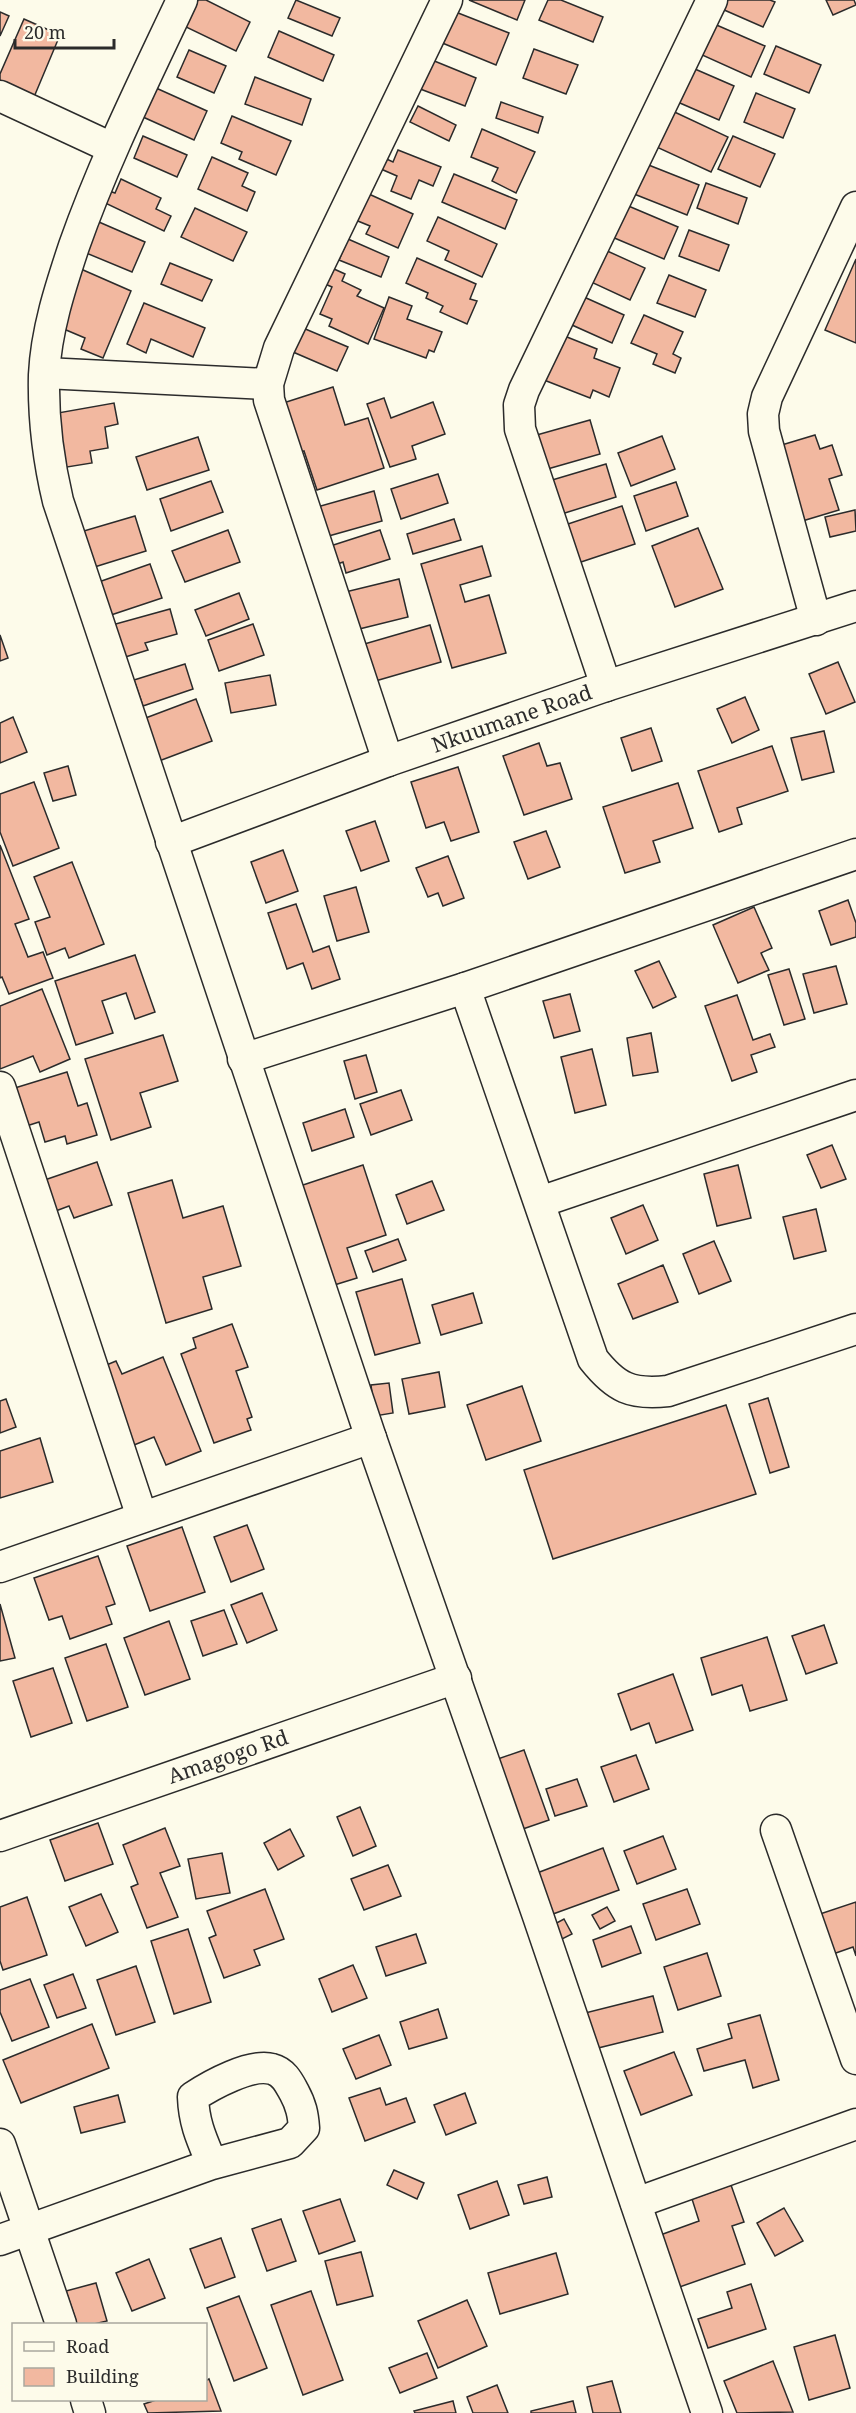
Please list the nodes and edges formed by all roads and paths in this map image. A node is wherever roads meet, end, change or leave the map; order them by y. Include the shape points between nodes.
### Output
1 (182, 0) edge
2 (447, 0) edge
3 (712, 0) edge
4 (0, 96) edge
5 (112, 148) junction
6 (856, 207) edge
7 (45, 373) junction
8 (268, 384) junction
9 (856, 606) edge
10 (816, 620) junction
11 (606, 686) junction
12 (388, 761) junction
13 (171, 842) junction
14 (856, 854) edge
15 (465, 988) junction
16 (243, 1059) junction
17 (0, 1087) edge
18 (856, 1095) edge
19 (540, 1202) junction
20 (856, 1329) edge
21 (371, 1437) junction
22 (142, 1517) junction
23 (0, 1567) edge
24 (456, 1678) junction
25 (776, 1830) dead end
26 (0, 1836) edge
27 (856, 2059) edge
28 (856, 2124) edge
29 (0, 2144) edge
30 (213, 2164) dead end
31 (636, 2203) junction
32 (30, 2230) junction
33 (0, 2240) edge
34 (60, 2323) edge
35 (707, 2413) edge

1 - 5 street
2 - 8 street via 284,337
3 - 11 street via 519,405 520,429
4 - 5 street
5 - 7 street via 62,281
6 - 10 street via 767,397 763,414 764,431
7 - 8 street
7 - 13 street via 44,425 58,501
8 - 12 street via 269,400
9 - 10 street, Nkuumane Road
10 - 11 street, Nkuumane Road
11 - 12 street, Nkuumane Road
12 - 13 street, Nkuumane Road
13 - 16 street
14 - 15 street
15 - 16 street
15 - 19 street
16 - 21 street
17 - 22 street
18 - 19 street
19 - 20 street via 593,1359 608,1378 627,1390 668,1391
21 - 22 street
21 - 24 street
22 - 23 street
24 - 26 street, Amagogo Rd
24 - 31 street
25 - 27 street
28 - 31 street
29 - 32 street
30 - 32 street
31 - 35 street
32 - 33 street
32 - 34 street

